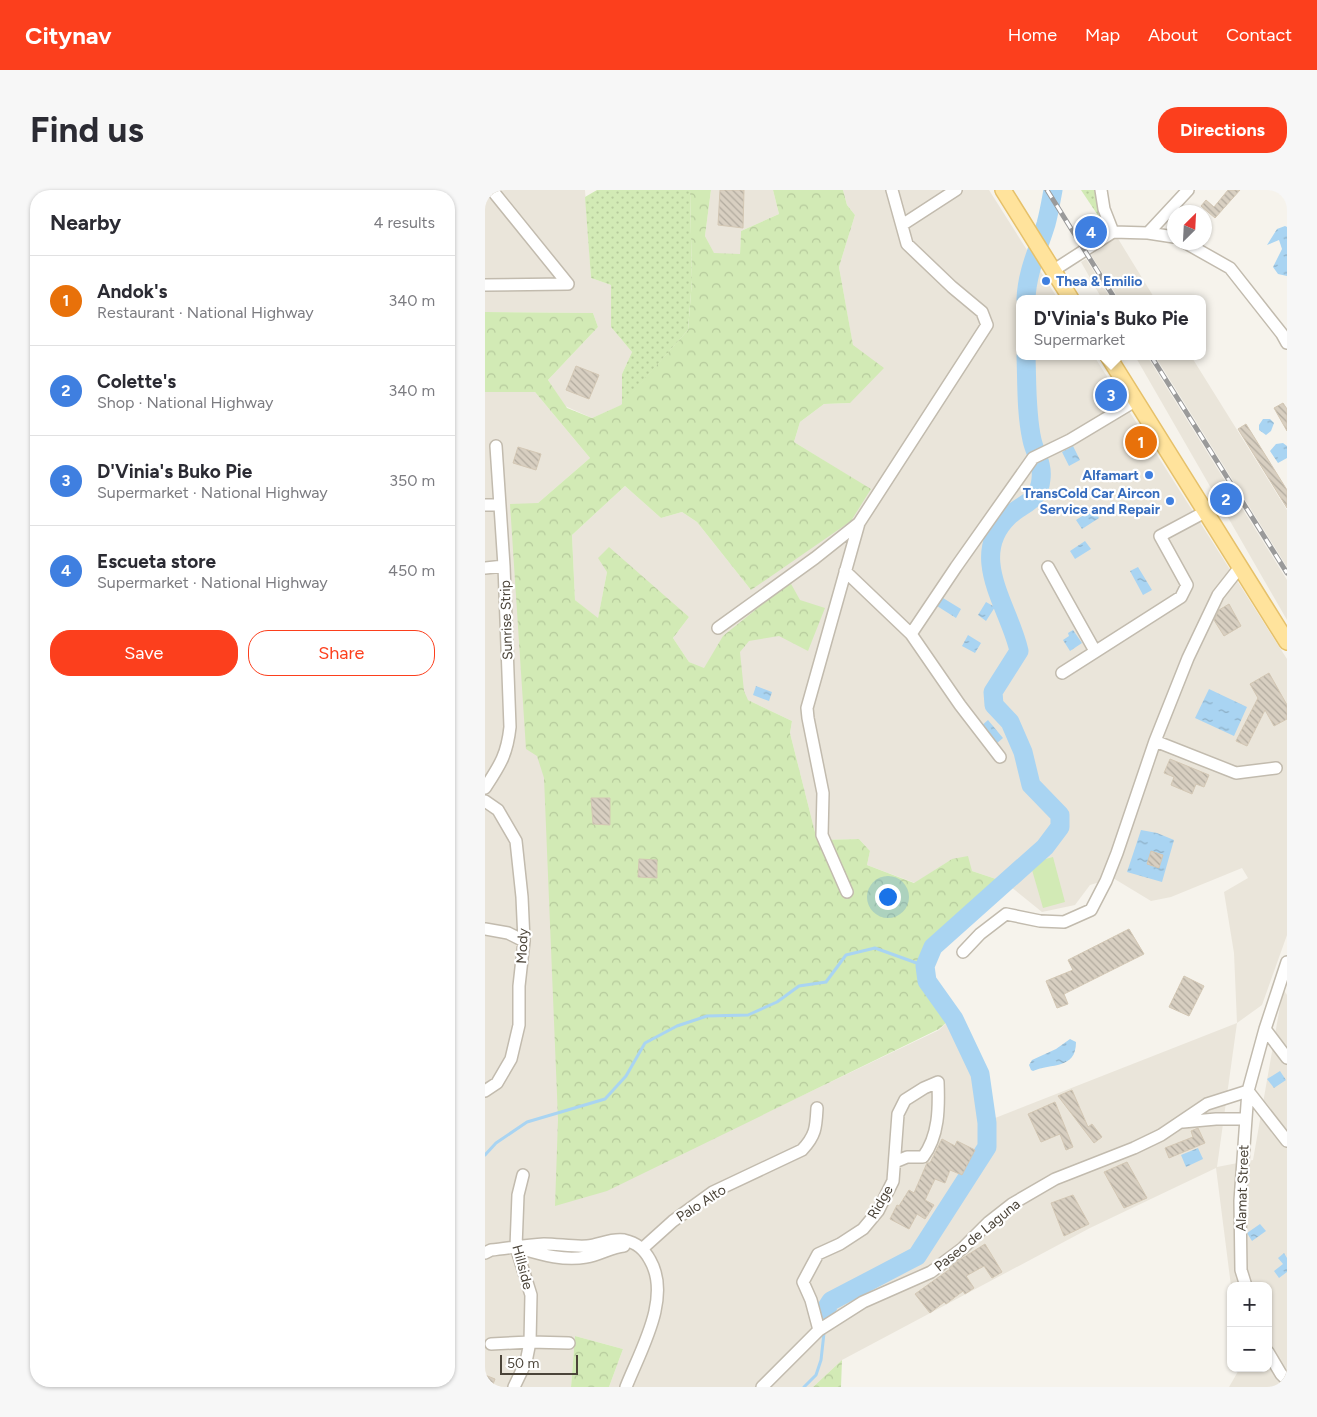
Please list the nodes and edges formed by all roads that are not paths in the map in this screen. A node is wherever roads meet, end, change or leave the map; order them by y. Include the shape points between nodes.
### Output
1 (492, 190) edge
2 (892, 190) edge
3 (956, 190) edge
4 (1003, 190) edge
5 (1101, 190) edge
6 (1188, 190) edge
7 (902, 226) junction
8 (1113, 232) junction
9 (1148, 232) junction
10 (1167, 236) edge
11 (1199, 250) edge
12 (1053, 270) junction
13 (485, 285) edge
14 (1069, 295) edge
15 (1287, 343) edge
16 (1109, 360) edge
17 (1135, 401) junction
18 (496, 446) dead end
19 (485, 505) edge
20 (499, 505) junction
21 (1205, 512) junction
22 (859, 523) junction
23 (504, 566) junction
24 (1048, 567) dead end
25 (1239, 567) junction
26 (485, 568) edge
27 (845, 571) junction
28 (718, 628) dead end
29 (911, 634) junction
30 (1285, 636) edge
31 (1095, 651) junction
32 (1062, 672) dead end
33 (1155, 741) junction
34 (1000, 758) dead end
35 (1276, 768) dead end
36 (485, 788) edge
37 (485, 801) edge
38 (847, 892) dead end
39 (485, 929) edge
40 (524, 941) junction
41 (963, 952) dead end
42 (1287, 962) edge
43 (1265, 1029) junction
44 (1287, 1058) edge
45 (485, 1091) edge
46 (1248, 1091) junction
47 (817, 1108) dead end
48 (1246, 1119) junction
49 (1181, 1122) junction
50 (1287, 1140) edge
51 (895, 1162) junction
52 (523, 1175) dead end
53 (516, 1247) junction
54 (643, 1248) junction
55 (485, 1253) edge
56 (1245, 1282) edge
57 (819, 1330) junction
58 (530, 1342) junction
59 (569, 1343) dead end
60 (491, 1344) dead end
61 (1272, 1359) edge
62 (1287, 1380) edge
63 (515, 1387) edge
64 (625, 1387) edge
65 (762, 1387) edge

1 - 13 street via 568,284
2 - 7 street
3 - 7 street
4 - 12 main road
5 - 8 street
6 - 9 street
7 - 22 street via 907,244 982,312 987,325
8 - 9 street
8 - 12 street
9 - 10 street
11 - 15 street via 1230,268
12 - 14 main road
16 - 17 main road
17 - 21 main road
17 - 29 street via 1037,456
18 - 20 street, Sunrise Strip
19 - 20 street
20 - 23 street, Sunrise Strip
21 - 25 main road
21 - 31 street via 1160,536 1187,585 1181,597
22 - 27 street
22 - 28 street
23 - 26 street
23 - 36 street, Sunrise Strip via 510,726 508,746
24 - 31 street
25 - 30 main road
25 - 33 street via 1218,595 1188,658
27 - 29 street
27 - 38 street via 807,708 823,794 822,835
29 - 34 street
31 - 32 street
33 - 35 street via 1236,773
33 - 41 street via 1117,853 1091,910 1064,922 1006,914
37 - 40 street, Mody via 498,810 516,841 523,897
39 - 40 street via 508,933
40 - 45 street, Mody via 519,1025 511,1059 497,1083
42 - 43 street, Alamat Street
43 - 44 street
43 - 46 street, Alamat Street
46 - 48 street, Alamat Street
46 - 49 street, Paseo de Laguna via 1207,1104
46 - 50 street
47 - 54 street, Palo Alto via 816,1129 802,1150 713,1192
48 - 49 street, Paseo de Laguna
48 - 56 street, Alamat Street via 1240,1218 1241,1270
49 - 57 street, Paseo de Laguna via 1134,1148 1055,1179 1012,1204 931,1272 863,1302
51 - 51 street, Ridge via 899,1114 905,1100 938,1082 939,1104 931,1146 923,1157 907,1157
51 - 57 street, Ridge via 893,1181 878,1211 863,1229 818,1254 803,1282
52 - 53 street, Hillside via 518,1195
53 - 54 street via 543,1255 572,1258 627,1245
53 - 55 street
53 - 58 street, Hillside via 531,1296
54 - 64 street via 654,1266 657,1304
57 - 65 street, Paseo de Laguna
58 - 59 street
58 - 60 street
58 - 63 street, Hillside via 526,1362
61 - 62 street

